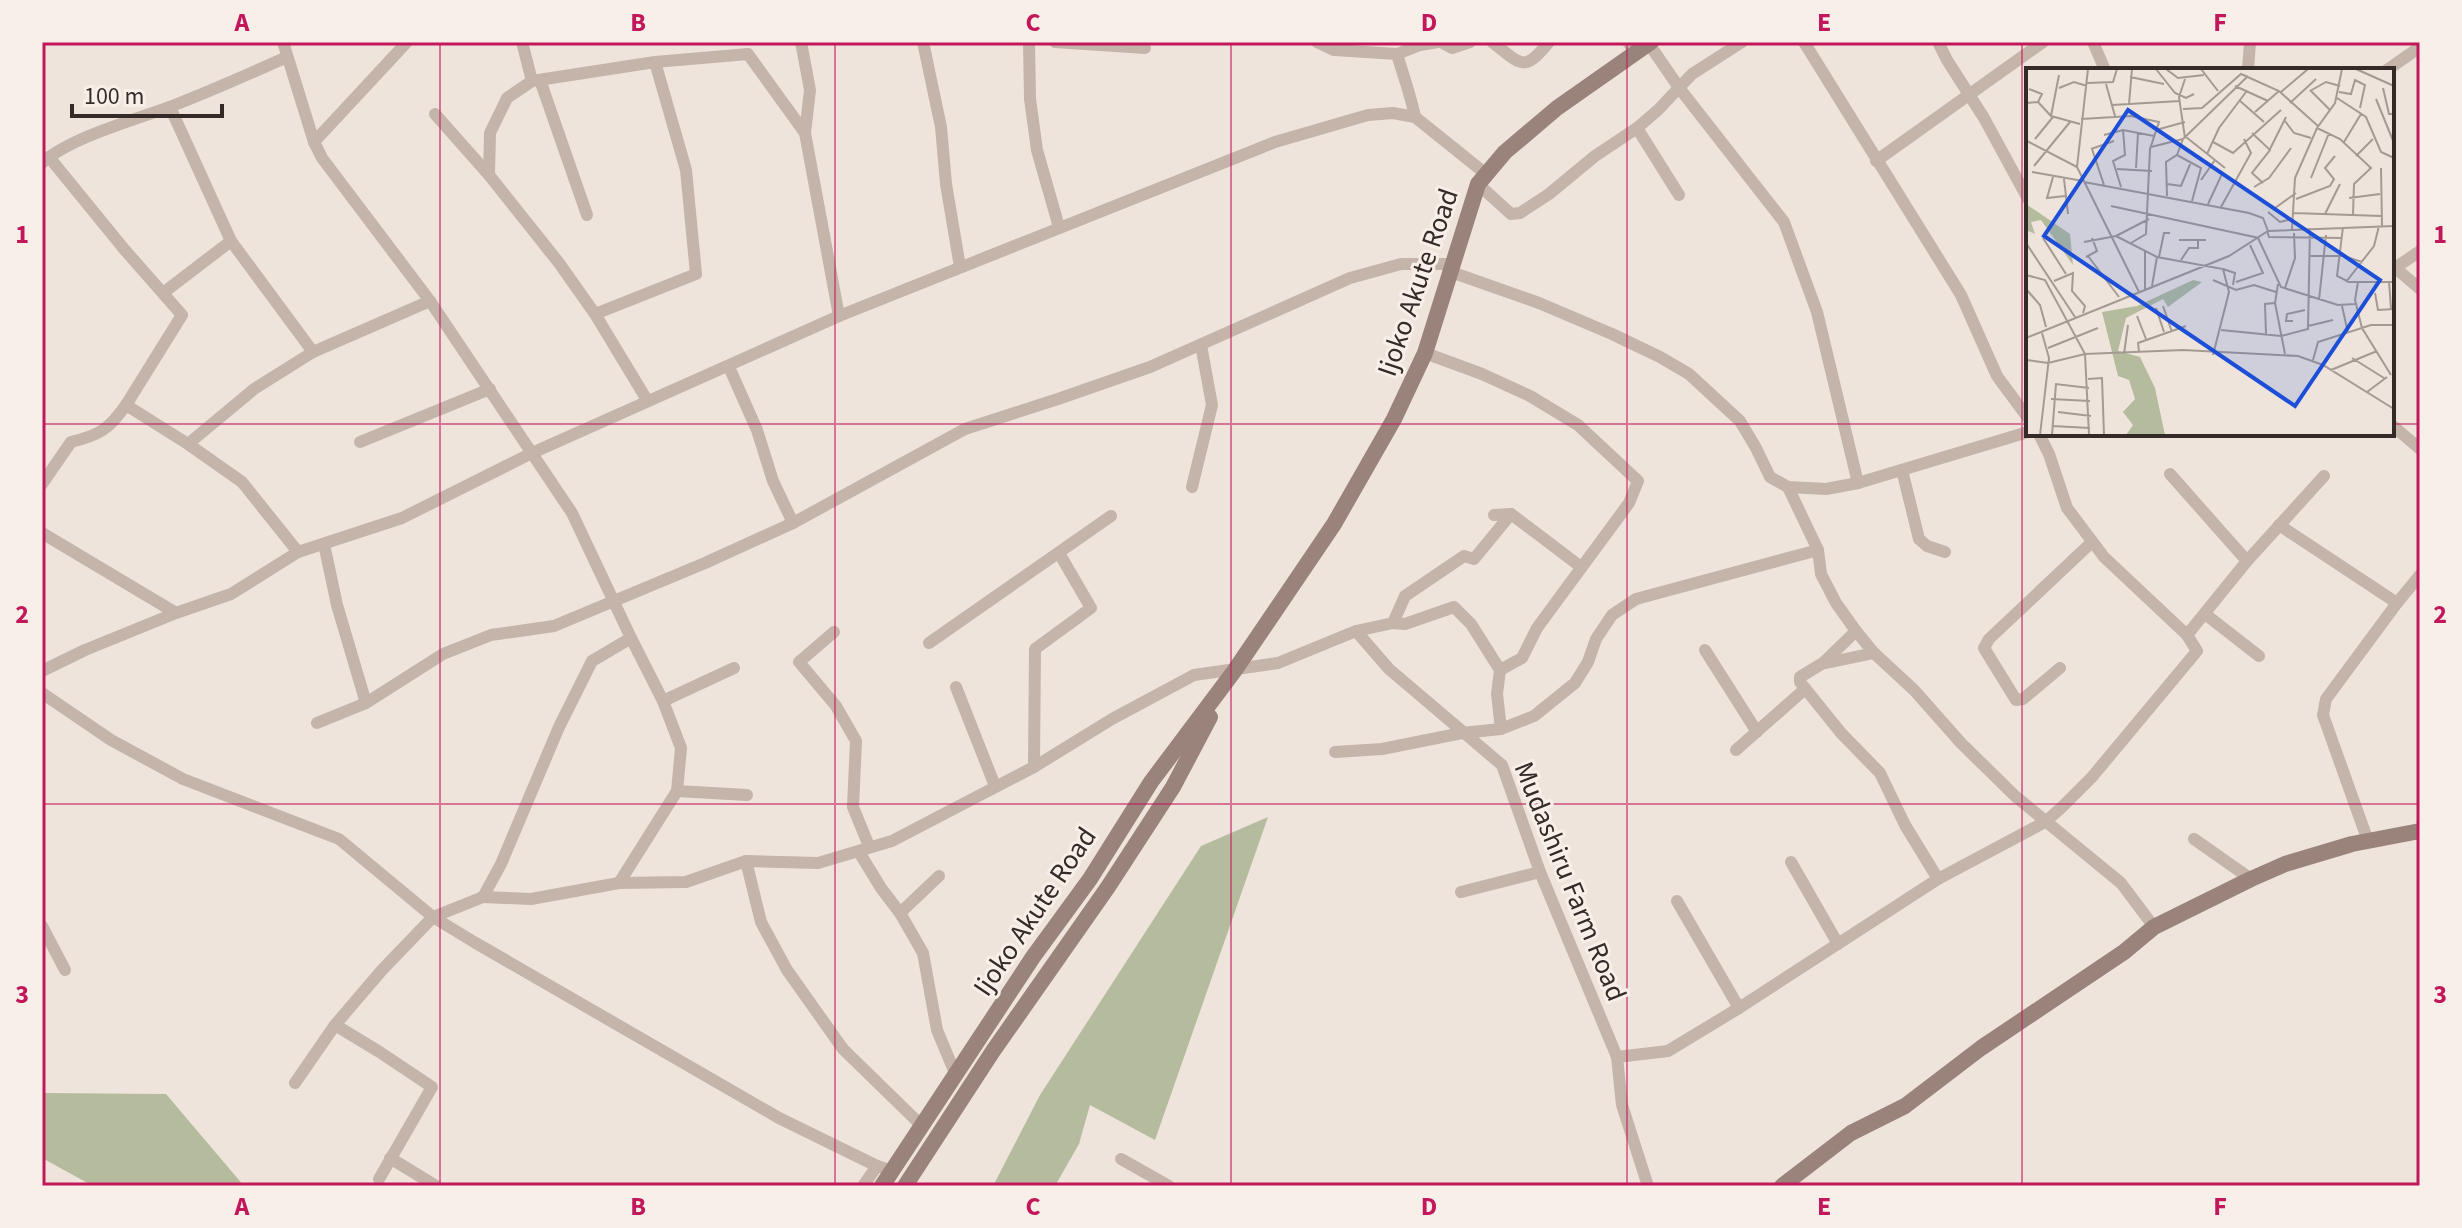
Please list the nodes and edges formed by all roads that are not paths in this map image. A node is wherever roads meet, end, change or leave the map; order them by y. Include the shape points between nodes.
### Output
1 (283, 42) edge
2 (407, 42) edge
3 (522, 42) edge
4 (801, 42) edge
5 (923, 42) edge
6 (1029, 42) edge
7 (1055, 42) edge
8 (1317, 42) edge
9 (1439, 42) edge
10 (1470, 42) edge
11 (1492, 42) edge
12 (1549, 42) edge
13 (1742, 42) edge
14 (1804, 42) edge
15 (1938, 42) edge
16 (2043, 42) edge
17 (2093, 42) edge
18 (2250, 42) edge
19 (1641, 45) edge
20 (2420, 47) edge
21 (1145, 48) dead end
22 (1397, 54) junction
23 (287, 57) junction
24 (655, 62) junction
25 (2104, 68) edge
26 (2248, 68) edge
27 (2390, 68) edge
28 (536, 80) junction
29 (1680, 89) junction
30 (1969, 95) junction
31 (170, 107) junction
32 (435, 114) dead end
33 (1415, 117) junction
34 (1637, 128) junction
35 (805, 133) junction
36 (314, 142) junction
37 (46, 160) edge
38 (1876, 161) junction
39 (489, 175) junction
40 (1482, 179) junction
41 (1679, 195) dead end
42 (2026, 195) edge
43 (587, 215) dead end
44 (1059, 227) junction
45 (231, 241) junction
46 (2420, 251) edge
47 (960, 267) junction
48 (1452, 268) junction
49 (2395, 273) edge
50 (2420, 289) edge
51 (163, 293) junction
52 (430, 301) junction
53 (595, 314) junction
54 (839, 316) junction
55 (1201, 345) junction
56 (313, 352) junction
57 (1425, 353) junction
58 (729, 367) junction
59 (490, 389) junction
60 (647, 400) junction
61 (126, 405) junction
62 (2026, 415) edge
63 (2394, 427) edge
64 (2026, 433) edge
65 (2040, 436) edge
66 (360, 442) dead end
67 (188, 444) junction
68 (2420, 449) edge
69 (532, 453) junction
70 (1902, 470) junction
71 (2170, 474) dead end
72 (2324, 476) dead end
73 (1858, 483) junction
74 (42, 484) edge
75 (1192, 487) dead end
76 (1788, 487) junction
77 (1511, 514) junction
78 (1494, 515) dead end
79 (1111, 516) dead end
80 (793, 523) junction
81 (2279, 525) junction
82 (42, 533) edge
83 (2092, 542) junction
84 (324, 544) junction
85 (1818, 550) junction
86 (298, 552) junction
87 (1945, 552) dead end
88 (1059, 553) junction
89 (2247, 561) junction
90 (1581, 567) junction
91 (2420, 575) edge
92 (614, 600) junction
93 (2397, 603) junction
94 (176, 613) junction
95 (2205, 614) junction
96 (1393, 623) junction
97 (1356, 631) junction
98 (1856, 631) junction
99 (834, 632) dead end
100 (2187, 635) junction
101 (631, 638) junction
102 (929, 643) dead end
103 (1705, 650) dead end
104 (1874, 653) junction
105 (2259, 656) dead end
106 (1823, 663) junction
107 (734, 668) dead end
108 (2060, 668) dead end
109 (1235, 670) junction
110 (1500, 670) junction
111 (42, 671) edge
112 (956, 687) dead end
113 (1805, 689) junction
114 (42, 693) edge
115 (663, 701) junction
116 (366, 703) junction
117 (317, 723) dead end
118 (1501, 729) junction
119 (1757, 732) junction
120 (1462, 733) junction
121 (1736, 750) dead end
122 (1335, 752) dead end
123 (1034, 767) junction
124 (995, 786) junction
125 (677, 791) junction
126 (747, 795) dead end
127 (2045, 822) junction
128 (2420, 831) edge
129 (2194, 839) dead end
130 (2368, 841) junction
131 (864, 849) junction
132 (746, 861) junction
133 (1791, 862) dead end
134 (1540, 872) junction
135 (939, 876) dead end
136 (1938, 879) junction
137 (2251, 879) junction
138 (619, 883) junction
139 (1461, 892) dead end
140 (483, 897) junction
141 (1677, 901) dead end
142 (900, 913) junction
143 (433, 917) junction
144 (42, 926) edge
145 (2154, 927) junction
146 (1838, 944) junction
147 (65, 970) dead end
148 (1739, 1008) junction
149 (335, 1025) junction
150 (1617, 1057) junction
151 (955, 1073) junction
152 (295, 1083) dead end
153 (922, 1126) junction
154 (390, 1158) junction
155 (1121, 1159) dead end
156 (885, 1168) junction
157 (379, 1179) dead end
158 (436, 1186) edge
159 (863, 1186) edge
160 (882, 1186) edge
161 (905, 1186) edge
162 (1169, 1186) edge
163 (1648, 1186) edge
164 (1782, 1186) edge

1 - 23 street
2 - 36 street
3 - 28 street
4 - 35 street via 810,90
5 - 47 street
6 - 44 street via 1037,150
7 - 21 street
8 - 22 street via 1334,50
9 - 10 street via 1452,48
9 - 22 street
11 - 12 street via 1528,64
13 - 29 street via 1692,74
14 - 38 street
15 - 30 street
16 - 30 street
17 - 25 street
18 - 26 street
19 - 29 street
19 - 40 main road, Ijoko Akute Road via 1557,108
20 - 27 street
22 - 33 street
23 - 31 street
23 - 36 street
24 - 28 street
24 - 35 street via 748,54
24 - 53 street via 686,170 696,274
28 - 39 street via 507,98 490,133
28 - 43 street
29 - 34 street
29 - 73 street via 1792,238 1817,312
30 - 38 street
30 - 42 street
31 - 37 street via 112,127
31 - 45 street
32 - 39 street
33 - 40 street
33 - 44 street via 1368,115 1275,142
34 - 40 street via 1520,213 1511,214
34 - 41 street
35 - 54 street
36 - 52 street
37 - 51 street
38 - 62 street via 1961,295 1997,376
39 - 53 street
40 - 48 main road, Ijoko Akute Road
44 - 47 street
45 - 51 street
45 - 56 street
46 - 49 street
47 - 54 street
48 - 55 street via 1401,264 1350,278
48 - 57 main road, Ijoko Akute Road
48 - 76 street via 1689,374 1740,421 1770,477
49 - 50 street
51 - 61 street via 182,315
52 - 56 street
52 - 59 street
53 - 60 street
54 - 58 street
55 - 75 street via 1212,405
55 - 80 street via 965,429
56 - 67 street via 254,389
57 - 90 street via 1530,396 1578,425 1638,481 1629,503
57 - 109 main road, Ijoko Akute Road via 1334,524
58 - 60 street
58 - 80 street
59 - 66 street
59 - 69 street
60 - 69 street
61 - 67 street
61 - 74 street via 97,436 71,442
63 - 68 street
64 - 70 street
65 - 83 street via 2067,508
67 - 86 street via 242,482
69 - 84 street via 402,518
69 - 92 street via 572,513
70 - 73 street
70 - 87 street via 1919,539
71 - 89 street
72 - 81 street
73 - 76 street via 1826,489
76 - 85 street
77 - 78 street
77 - 90 street
77 - 96 street via 1474,559 1464,556 1405,596
79 - 88 street
80 - 92 street
81 - 89 street
81 - 93 street
82 - 94 street
83 - 100 street
83 - 108 street via 1984,648 2016,700
84 - 86 street
84 - 116 street
85 - 98 street via 1821,574
85 - 118 street via 1636,599 1612,615 1575,683 1534,716
86 - 94 street via 231,594
88 - 102 street
88 - 123 street via 1091,608 1035,649
89 - 95 street
90 - 110 street via 1522,658
91 - 93 street
92 - 101 street
92 - 116 street via 554,626 491,635 443,654
93 - 130 street via 2326,699 2323,715
94 - 111 street
95 - 100 street
95 - 105 street
96 - 97 street
96 - 110 street via 1405,624 1454,607
97 - 109 street via 1278,663
97 - 120 street, Mudashiru Farm Road via 1389,669
98 - 104 street
98 - 106 street
99 - 131 street via 799,662 836,706 856,741 853,807
100 - 127 street via 2197,651 2092,777
101 - 115 street
101 - 140 street via 592,661
103 - 119 street
104 - 106 street
104 - 127 street
106 - 113 street via 1800,677
107 - 115 street
109 - 123 street via 1194,675
109 - 151 main road, Ijoko Akute Road via 1151,782
109 - 161 main road, Ijoko Akute Road via 1173,787
110 - 118 street
112 - 124 street
113 - 119 street
113 - 136 street via 1880,773
114 - 143 street via 111,740 183,779 339,839
115 - 125 street via 681,748
116 - 117 street
118 - 120 street
119 - 121 street
120 - 122 street
120 - 134 street, Mudashiru Farm Road via 1502,765
123 - 124 street
124 - 131 street via 892,841
125 - 126 street
125 - 138 street
127 - 136 street
127 - 145 street via 2121,883
128 - 130 main road
129 - 137 street
130 - 137 main road
131 - 132 street via 818,863
131 - 142 street via 881,888
132 - 138 street via 686,882
132 - 153 street via 761,922 787,970 843,1049
133 - 146 street
134 - 139 street
134 - 150 street, Mudashiru Farm Road
135 - 142 street
136 - 146 street
137 - 145 main road
138 - 140 street via 531,899
140 - 143 street
141 - 148 street
142 - 151 street via 923,953 937,1030
143 - 149 street
143 - 156 street via 779,1118
144 - 147 street
145 - 164 main road via 1905,1106 1851,1133
146 - 148 street
148 - 150 street via 1668,1051
149 - 152 street
149 - 154 street via 432,1087
150 - 163 street, Mudashiru Farm Road via 1622,1105
151 - 153 main road, Ijoko Akute Road
153 - 156 main road, Ijoko Akute Road
154 - 157 street
154 - 158 street
155 - 162 street
156 - 159 street
156 - 160 main road, Ijoko Akute Road

